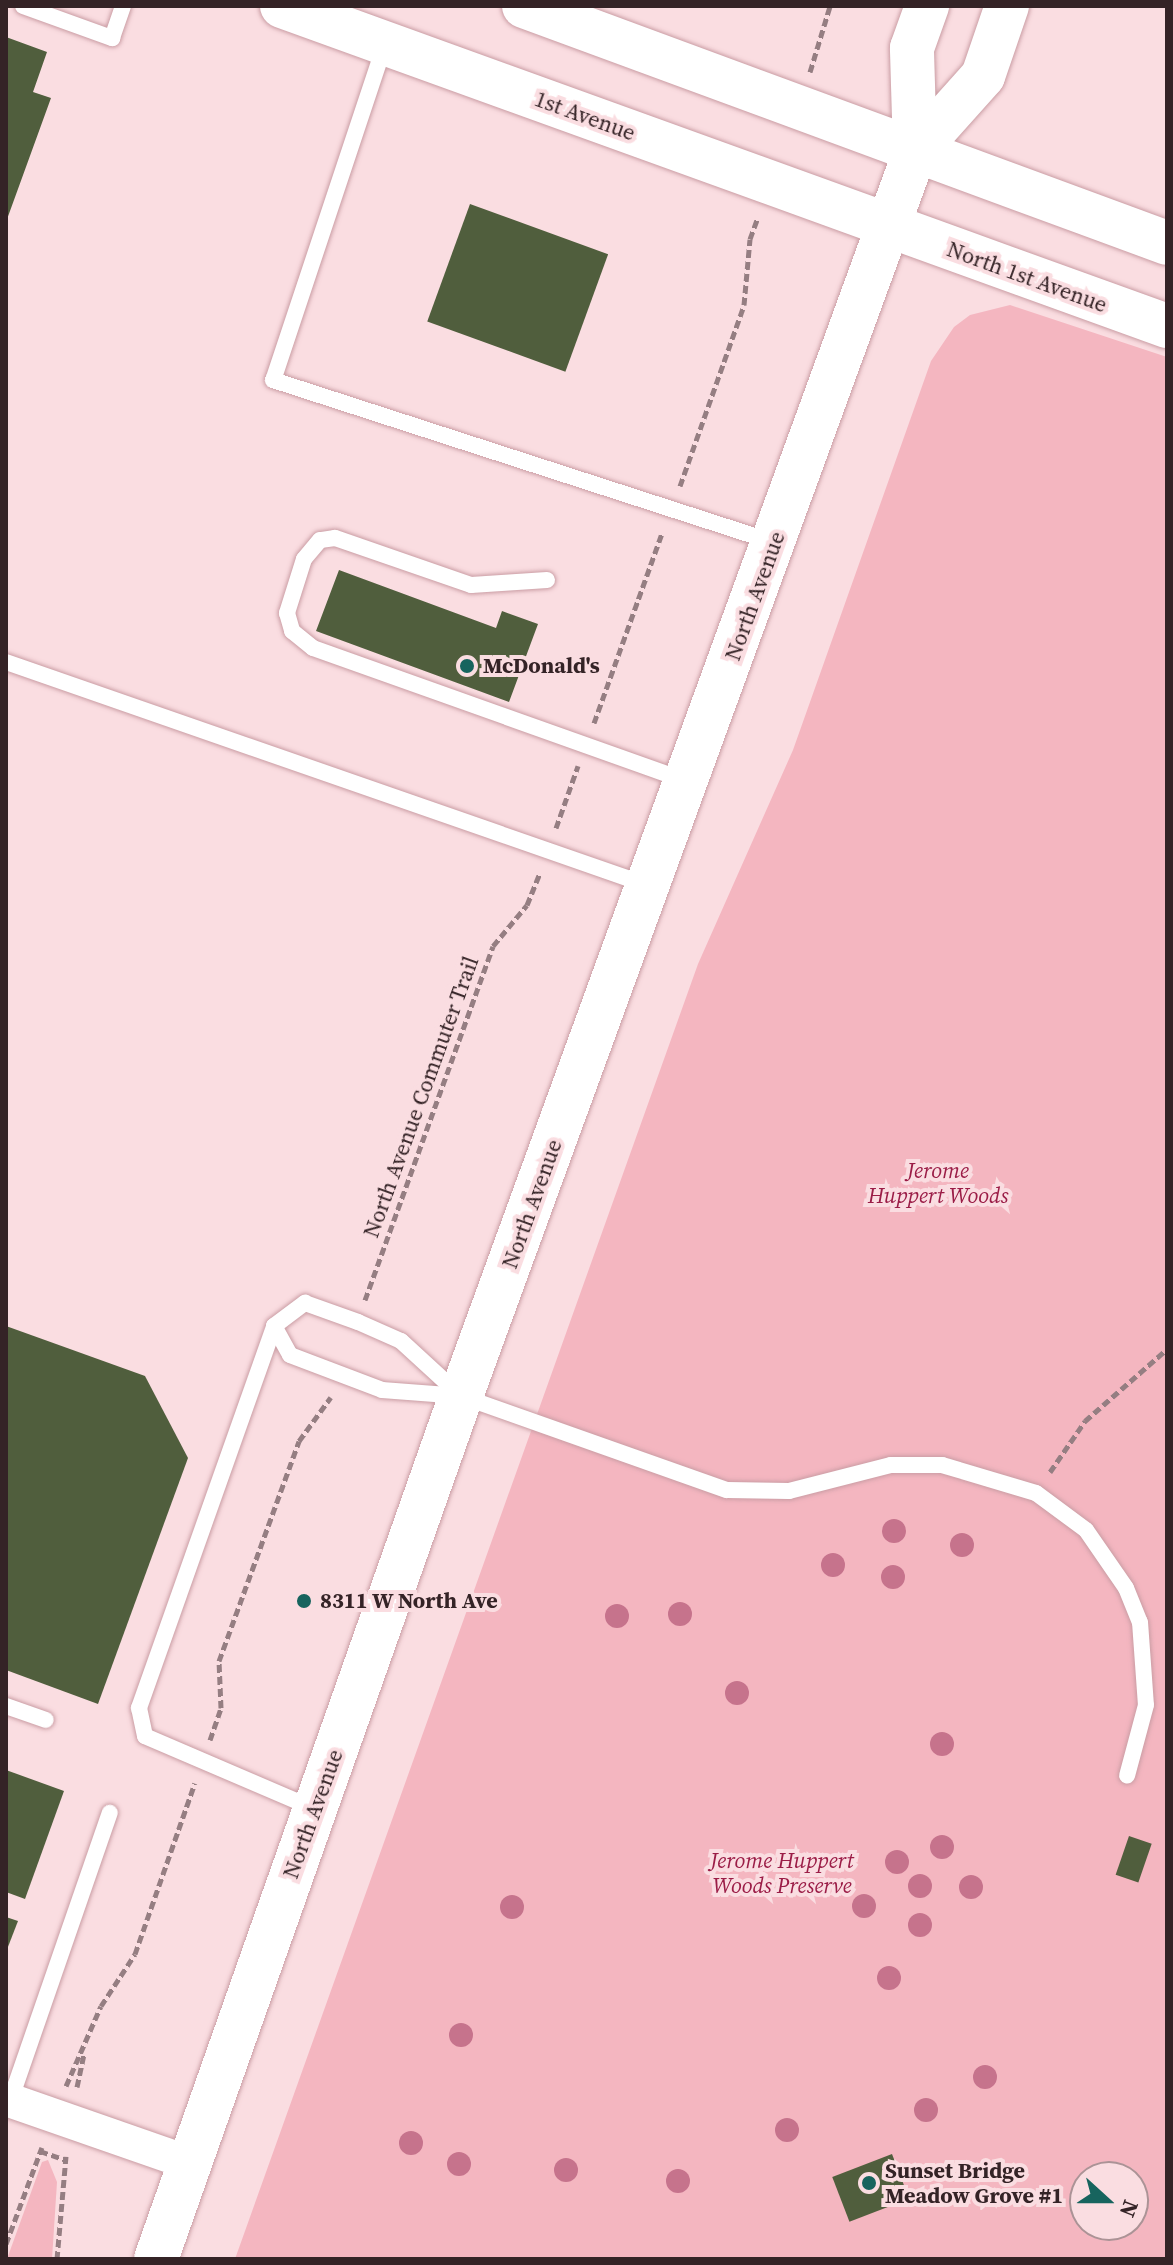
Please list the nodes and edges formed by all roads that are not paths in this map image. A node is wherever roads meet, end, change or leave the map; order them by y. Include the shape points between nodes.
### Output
1 (23, 6) edge
2 (123, 6) edge
3 (282, 6) edge
4 (524, 6) edge
5 (927, 6) edge
6 (1007, 6) edge
7 (386, 43) junction
8 (915, 152) junction
9 (888, 227) junction
10 (1167, 243) edge
11 (1167, 326) edge
12 (775, 542) junction
13 (547, 580) dead end
14 (6, 662) edge
15 (687, 781) junction
16 (648, 886) junction
17 (274, 1326) junction
18 (461, 1396) junction
19 (6, 1706) edge
20 (46, 1720) dead end
21 (1127, 1776) dead end
22 (315, 1809) junction
23 (110, 1813) dead end
24 (8, 2100) edge
25 (190, 2163) junction
26 (156, 2259) edge

1 - 2 lane via 112,38
3 - 7 main road, 1st Avenue
4 - 8 main road
5 - 8 main road, North Avenue via 912,48
6 - 8 main road, North Avenue via 983,76
7 - 9 main road, 1st Avenue
7 - 12 lane via 273,380
8 - 9 main road, North Avenue
8 - 10 main road
9 - 11 main road, North 1st Avenue
9 - 12 main road, North Avenue
12 - 15 main road, North Avenue
13 - 15 lane via 471,585 335,538 320,540 304,559 287,613 292,631 313,648
14 - 16 lane
15 - 16 main road, North Avenue
16 - 18 main road, North Avenue
17 - 18 lane via 290,1355 382,1390
17 - 18 lane via 305,1303 358,1322 401,1341
17 - 22 lane via 139,1708 145,1736
18 - 21 lane via 727,1490 789,1491 891,1465 942,1465 1036,1493 1086,1530 1126,1588 1140,1622 1146,1705
18 - 22 main road, North Avenue
19 - 20 lane
22 - 25 main road, North Avenue
23 - 24 lane
24 - 25 street
25 - 26 main road, North Avenue

